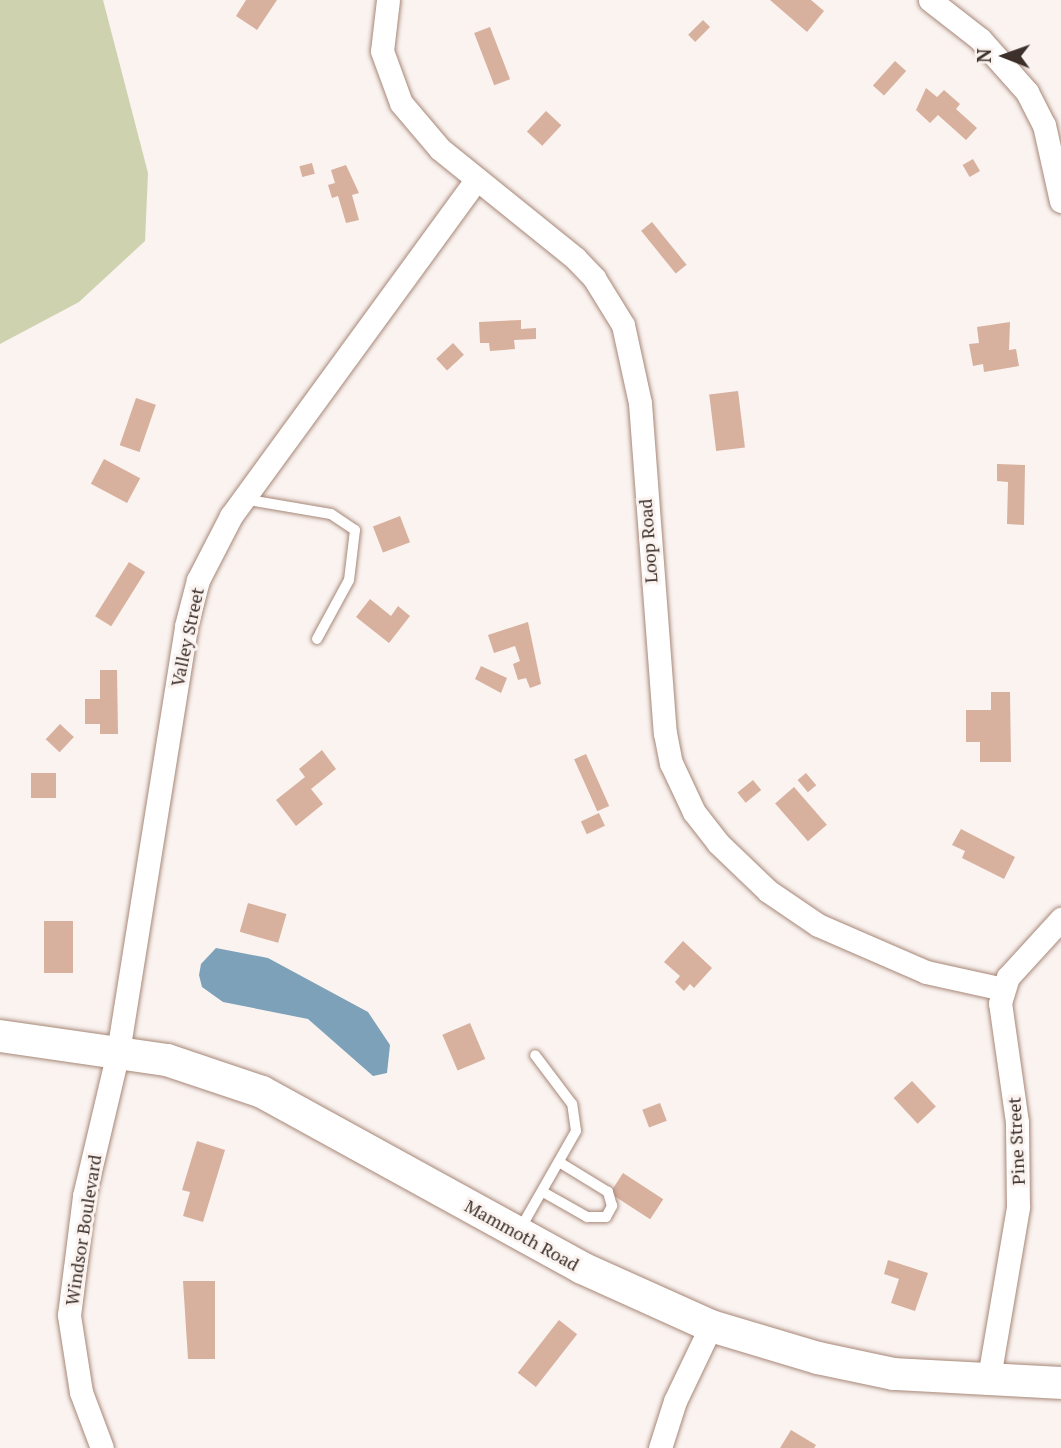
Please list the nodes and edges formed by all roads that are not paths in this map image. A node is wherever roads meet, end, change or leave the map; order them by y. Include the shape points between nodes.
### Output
1 (388, 0) edge
2 (930, 0) edge
3 (477, 178) junction
4 (1061, 201) edge
5 (243, 499) junction
6 (317, 639) dead end
7 (1061, 919) edge
8 (1003, 989) junction
9 (0, 1035) edge
10 (118, 1052) junction
11 (534, 1055) dead end
12 (559, 1162) junction
13 (543, 1192) junction
14 (517, 1234) junction
15 (711, 1326) junction
16 (988, 1383) junction
17 (1061, 1383) edge
18 (102, 1448) edge
19 (660, 1448) edge

1 - 3 street, Loop Road via 382,51 401,103 440,149
2 - 4 street via 980,39 1027,92 1044,125
3 - 5 street, Valley Street
3 - 8 street, Loop Road via 575,258 594,278 623,325 640,403 665,733 671,763 694,812 718,843 759,882 818,925 926,972
5 - 6 lane via 331,514 355,530 349,580
5 - 10 street, Valley Street via 198,580 186,626
7 - 8 street via 1008,977
8 - 16 street, Pine Street via 1000,1003 1017,1122 1019,1193 1012,1262
9 - 10 main road, Mammoth Road
10 - 14 main road, Mammoth Road via 167,1060 262,1092
10 - 18 street, Windsor Boulevard via 85,1196 69,1315 81,1392
11 - 12 lane via 577,1116 576,1131
12 - 13 lane
12 - 13 lane via 608,1192 612,1206 606,1217 587,1217
13 - 14 lane
14 - 15 main road, Mammoth Road via 593,1274
15 - 16 main road, Mammoth Road via 852,1367
15 - 19 street via 675,1401
16 - 17 main road, Mammoth Road

